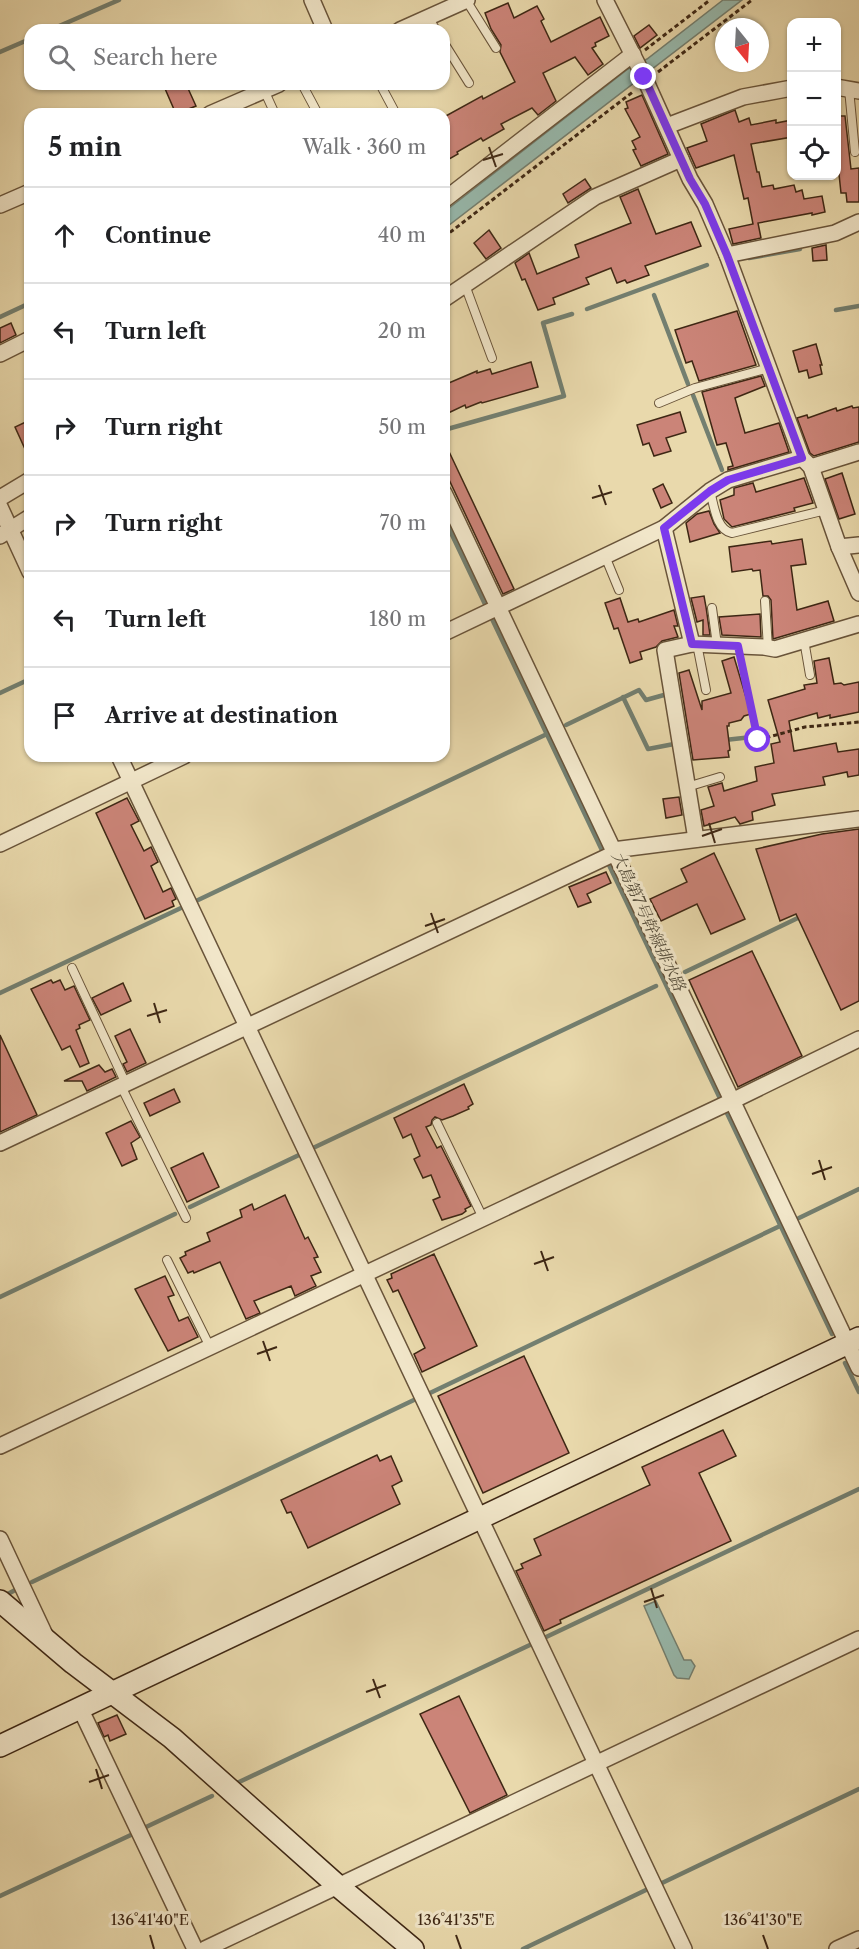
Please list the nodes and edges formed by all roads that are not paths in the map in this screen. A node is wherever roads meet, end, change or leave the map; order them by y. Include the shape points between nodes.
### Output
1 (312, 0) edge
2 (467, 0) edge
3 (605, 0) edge
4 (322, 24) edge
5 (432, 24) edge
6 (496, 48) dead end
7 (450, 53) edge
8 (635, 57) junction
9 (469, 83) dead end
10 (787, 89) edge
11 (848, 89) edge
12 (264, 90) edge
13 (271, 90) edge
14 (306, 90) edge
15 (383, 90) edge
16 (224, 108) edge
17 (274, 108) edge
18 (315, 108) edge
19 (393, 108) edge
20 (667, 126) junction
21 (855, 152) dead end
22 (681, 159) junction
23 (24, 195) edge
24 (450, 196) edge
25 (0, 205) edge
26 (859, 222) edge
27 (727, 255) junction
28 (465, 285) junction
29 (450, 295) edge
30 (24, 342) edge
31 (0, 354) edge
32 (492, 358) dead end
33 (769, 368) junction
34 (658, 403) dead end
35 (859, 452) edge
36 (807, 463) junction
37 (24, 484) edge
38 (710, 491) junction
39 (0, 498) edge
40 (0, 507) edge
41 (450, 508) edge
42 (826, 510) junction
43 (24, 520) edge
44 (664, 528) junction
45 (6, 530) edge
46 (859, 544) edge
47 (839, 547) junction
48 (605, 556) junction
49 (24, 562) edge
50 (619, 590) dead end
51 (859, 593) edge
52 (765, 601) dead end
53 (712, 608) dead end
54 (491, 610) junction
55 (859, 624) edge
56 (450, 630) edge
57 (804, 640) junction
58 (694, 644) junction
59 (717, 645) junction
60 (768, 648) junction
61 (810, 675) dead end
62 (706, 690) dead end
63 (122, 762) edge
64 (171, 762) edge
65 (720, 777) dead end
66 (131, 781) junction
67 (687, 787) junction
68 (859, 819) edge
69 (696, 839) junction
70 (0, 843) edge
71 (610, 855) junction
72 (72, 968) dead end
73 (247, 1027) junction
74 (859, 1039) edge
75 (124, 1085) junction
76 (726, 1103) junction
77 (437, 1123) dead end
78 (0, 1143) edge
79 (186, 1218) dead end
80 (483, 1218) junction
81 (167, 1260) dead end
82 (364, 1274) junction
83 (853, 1341) edge
84 (210, 1347) junction
85 (859, 1368) edge
86 (0, 1446) edge
87 (480, 1518) junction
88 (0, 1539) edge
89 (0, 1601) edge
90 (859, 1639) edge
91 (49, 1642) junction
92 (113, 1693) junction
93 (80, 1708) junction
94 (0, 1746) edge
95 (596, 1763) junction
96 (338, 1886) junction
97 (859, 1939) edge
98 (195, 1949) edge
99 (205, 1949) edge
100 (413, 1949) edge
101 (684, 1949) edge
102 (837, 1949) edge

1 - 4 street
2 - 5 street
2 - 6 lane
3 - 8 street
7 - 9 lane
8 - 20 street
8 - 24 street
10 - 20 street via 742,97
11 - 21 lane
12 - 16 street
13 - 17 lane
14 - 18 lane
15 - 19 lane
20 - 22 street
22 - 27 street
22 - 28 street via 595,197
23 - 25 street
26 - 27 street via 835,233
27 - 33 street
28 - 29 street
28 - 32 lane
30 - 31 street
33 - 34 lane via 695,388
33 - 36 street
35 - 36 street
36 - 38 street via 728,480
36 - 42 street
37 - 39 street
38 - 42 lane via 725,532
38 - 44 street
40 - 45 street
41 - 54 street
42 - 47 street
43 - 45 street
44 - 48 street
44 - 58 street
45 - 49 street
46 - 47 street
47 - 51 street
48 - 50 lane
48 - 54 street
52 - 60 lane
53 - 59 lane
54 - 56 street
54 - 71 street
55 - 57 street
57 - 60 street
57 - 61 lane
58 - 59 street
58 - 62 lane
58 - 67 street via 665,650
59 - 60 street
63 - 66 street
64 - 66 street
65 - 67 lane
66 - 70 street
66 - 73 street
67 - 69 street
68 - 69 street
69 - 71 street
71 - 73 street
71 - 76 street
72 - 75 lane
73 - 75 street
73 - 82 street
74 - 76 street
75 - 78 street
75 - 79 lane
76 - 80 street
76 - 83 street
77 - 80 lane
80 - 82 street
81 - 84 lane
82 - 84 street
82 - 87 street
83 - 85 street
83 - 87 street
84 - 86 street
87 - 92 street
87 - 95 street
88 - 91 street
89 - 91 street
90 - 95 street
91 - 92 street
92 - 93 street
92 - 96 street via 172,1738
93 - 94 street
93 - 98 street
95 - 96 street
95 - 101 street
96 - 99 street
96 - 100 street
97 - 102 street

